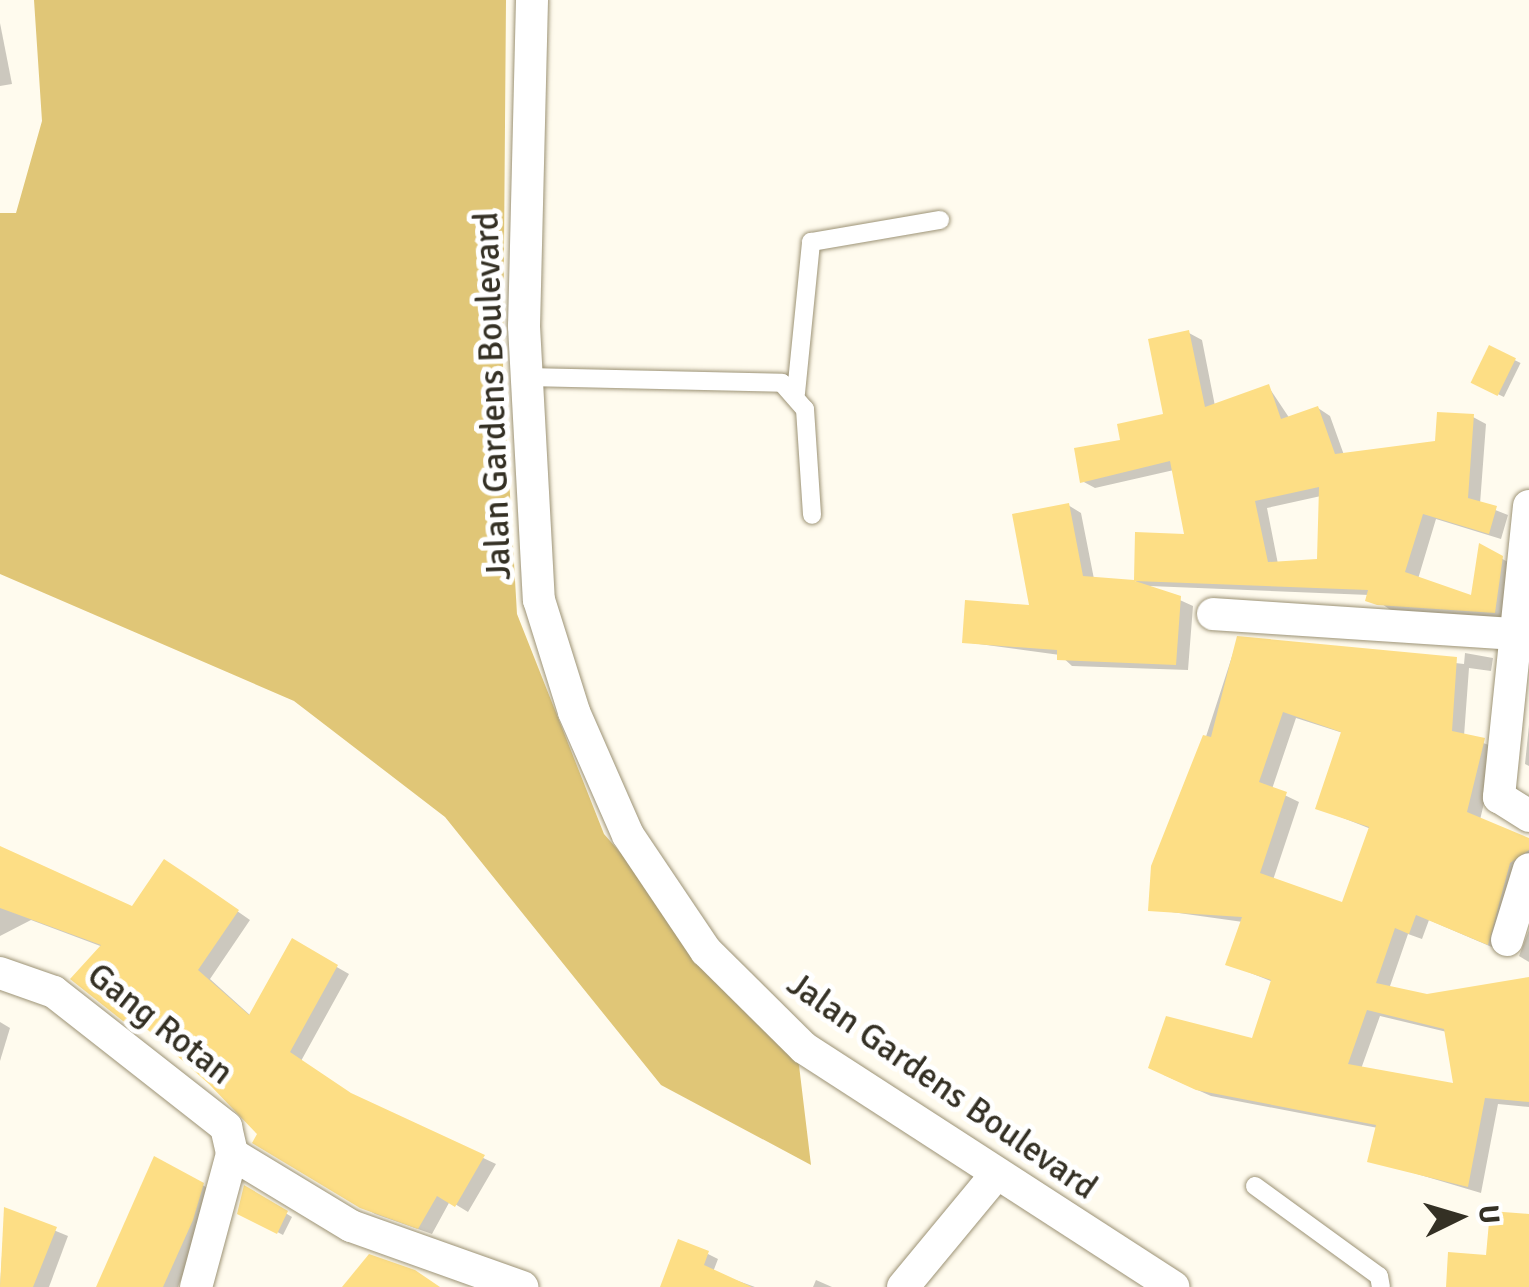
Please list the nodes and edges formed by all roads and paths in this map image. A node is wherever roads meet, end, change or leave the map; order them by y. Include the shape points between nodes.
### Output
1 (532, 0) edge
2 (940, 220) dead end
3 (526, 378) junction
4 (796, 394) junction
5 (1529, 506) edge
6 (812, 516) dead end
7 (1213, 614) dead end
8 (1512, 634) junction
9 (1529, 816) edge
10 (1529, 869) edge
11 (1507, 940) dead end
12 (0, 973) edge
13 (232, 1154) junction
14 (994, 1176) junction
15 (1255, 1186) dead end
16 (196, 1287) edge
17 (522, 1287) edge
18 (902, 1287) edge
19 (1174, 1287) edge
20 (1381, 1287) edge

1 - 3 street, Jalan Gardens Boulevard
2 - 4 lane via 811,242
3 - 4 lane via 782,383
3 - 14 street, Jalan Gardens Boulevard via 538,600 574,712 628,835 743,995 804,1048
4 - 6 lane
5 - 8 street
7 - 8 street
8 - 9 street via 1499,797
10 - 11 street
12 - 13 street, Gang Rotan via 70,1004 226,1127
13 - 16 street
13 - 17 street via 351,1226
14 - 18 street
14 - 19 street, Jalan Gardens Boulevard
15 - 20 lane via 1379,1276

